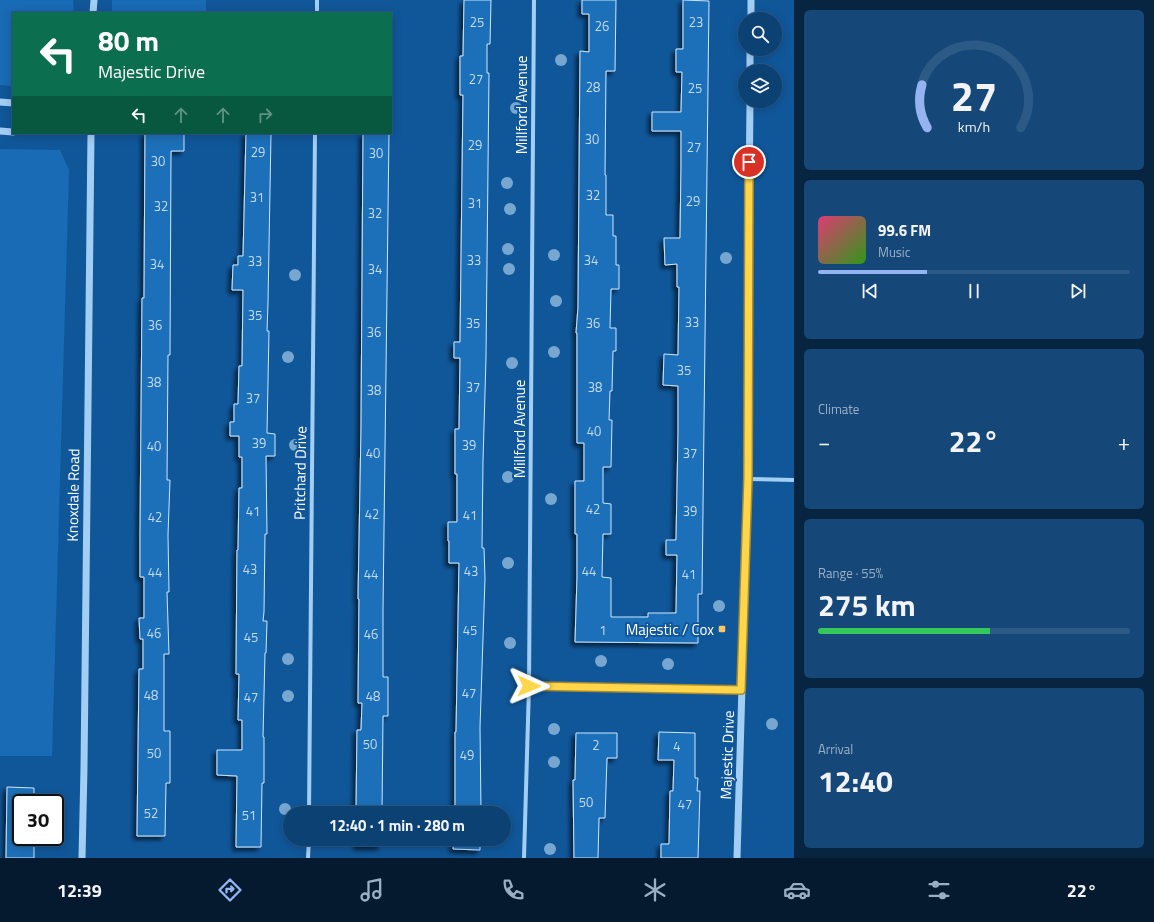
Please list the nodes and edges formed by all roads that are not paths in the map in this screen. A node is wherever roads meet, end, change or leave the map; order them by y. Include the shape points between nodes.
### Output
1 (94, 0) edge
2 (317, 0) edge
3 (534, 0) edge
4 (751, 0) edge
5 (93, 12) edge
6 (316, 12) edge
7 (751, 12) edge
8 (0, 102) edge
9 (12, 103) edge
10 (750, 108) edge
11 (0, 131) edge
12 (12, 132) edge
13 (91, 134) edge
14 (315, 134) edge
15 (748, 478) junction
16 (794, 480) edge
17 (529, 686) junction
18 (741, 690) junction
19 (309, 806) edge
20 (309, 846) edge
21 (82, 858) edge
22 (308, 858) edge
23 (524, 858) edge
24 (737, 858) edge

1 - 5 street
2 - 6 street
3 - 17 street, Millford Avenue
4 - 7 street
8 - 9 street
10 - 15 street, Majestic Drive
11 - 12 street
13 - 21 street, Knoxdale Road
14 - 19 street, Pritchard Drive
15 - 16 street
15 - 18 street, Majestic Drive
17 - 18 street
17 - 23 street, Millford Avenue
18 - 24 street, Majestic Drive
20 - 22 street

